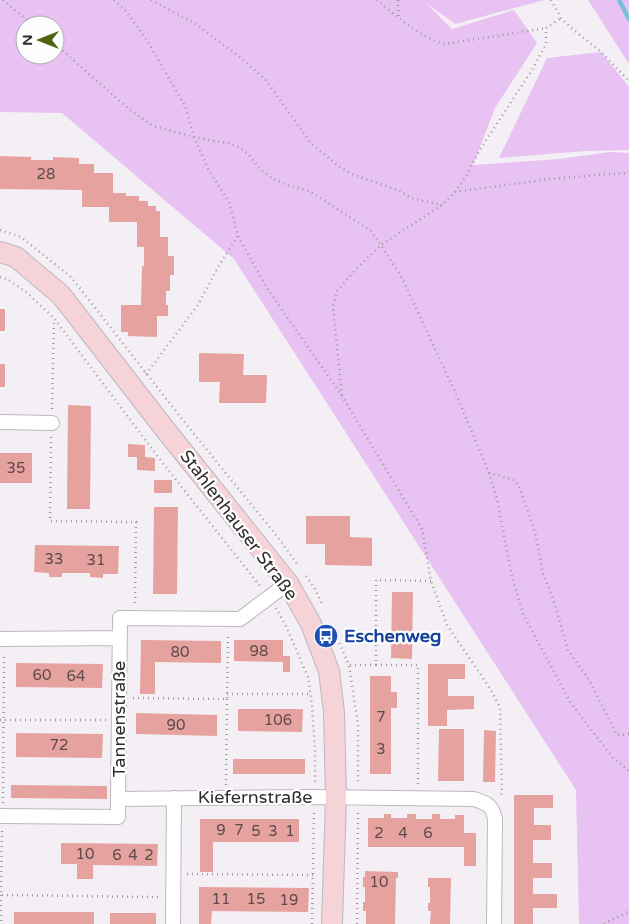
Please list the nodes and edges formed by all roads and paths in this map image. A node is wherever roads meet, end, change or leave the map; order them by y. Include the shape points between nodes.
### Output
1 (3, 0) edge
2 (114, 0) edge
3 (151, 0) edge
4 (377, 0) edge
5 (398, 0) edge
6 (551, 0) edge
7 (21, 15) edge
8 (561, 18) junction
9 (399, 19) junction
10 (546, 28) junction
11 (65, 53) edge
12 (629, 81) edge
13 (194, 137) junction
14 (629, 173) edge
15 (455, 192) junction
16 (442, 205) junction
17 (238, 236) junction
18 (381, 245) junction
19 (0, 252) edge
20 (0, 276) edge
21 (54, 318) junction
22 (132, 387) junction
23 (342, 396) junction
24 (0, 422) edge
25 (52, 423) junction
26 (489, 473) junction
27 (431, 581) junction
28 (288, 583) junction
29 (269, 597) junction
30 (135, 618) junction
31 (228, 619) junction
32 (120, 638) junction
33 (2, 639) edge
34 (376, 665) junction
35 (349, 666) dead end
36 (227, 694) junction
37 (310, 694) junction
38 (119, 697) junction
39 (226, 699) junction
40 (2, 720) edge
41 (119, 720) junction
42 (629, 734) edge
43 (629, 771) edge
44 (226, 797) junction
45 (314, 797) junction
46 (174, 798) junction
47 (336, 798) junction
48 (418, 798) junction
49 (118, 799) junction
50 (493, 810) junction
51 (1, 816) edge
52 (174, 874) junction
53 (313, 875) junction
54 (1, 895) edge
55 (174, 897) junction
56 (629, 911) edge
57 (1, 924) edge
58 (174, 924) edge
59 (312, 924) edge
60 (332, 924) edge
61 (494, 924) edge
62 (604, 924) edge

1 - 7 path
2 - 13 path via 148,42 185,106
3 - 16 path via 194,23 265,79 310,142 338,166 410,198
4 - 9 path
5 - 9 path
6 - 8 path
8 - 10 path
8 - 12 path
9 - 10 path via 434,42 445,44
10 - 15 path via 546,44
11 - 13 path via 145,121
13 - 17 path via 208,169 229,202
13 - 18 path via 240,147 273,179 316,194 371,231
14 - 15 path via 550,179
15 - 16 path
16 - 18 path
17 - 22 path via 198,305 148,373
17 - 23 path via 267,288
18 - 23 path via 337,291 333,306
18 - 26 path via 402,278
19 - 22 street, Stahlenhauser Straße via 16,257 61,294
20 - 21 path via 26,292
21 - 25 path
21 - 29 path
22 - 28 street, Stahlenhauser Straße
23 - 27 path via 422,529
24 - 25 street
25 - 30 path via 50,521 136,522
26 - 42 path via 515,480 520,489 568,650 589,680 617,735
26 - 43 path via 523,614 570,702 612,758
27 - 34 path via 376,580
27 - 50 path via 447,625 500,707 502,793
28 - 29 street
28 - 47 street, Stahlenhauser Straße via 311,624 329,671 334,712
29 - 31 street via 240,619
29 - 37 path via 285,624 308,677
30 - 31 street
30 - 32 street, Tannenstraße via 120,618
31 - 36 path
32 - 33 street, Tannenstraße
32 - 38 street, Tannenstraße
33 - 40 path
34 - 35 path
34 - 48 path via 418,666
36 - 37 path
36 - 39 path
37 - 45 path via 315,752
38 - 39 path
38 - 41 street, Tannenstraße
39 - 44 path
40 - 41 path
40 - 51 path
41 - 49 street, Tannenstraße
44 - 45 street, Kiefernstraße
44 - 46 street, Kiefernstraße
45 - 47 street, Kiefernstraße
45 - 53 path
46 - 49 street, Kiefernstraße
46 - 52 street, Kiefernstraße
47 - 48 street
47 - 60 street, Stahlenhauser Straße
48 - 50 street via 474,799
49 - 51 street via 118,817
50 - 61 street
51 - 54 path
52 - 53 path
52 - 55 street, Kiefernstraße
53 - 59 path
54 - 55 path
54 - 57 path
55 - 58 street, Kiefernstraße
56 - 62 path

